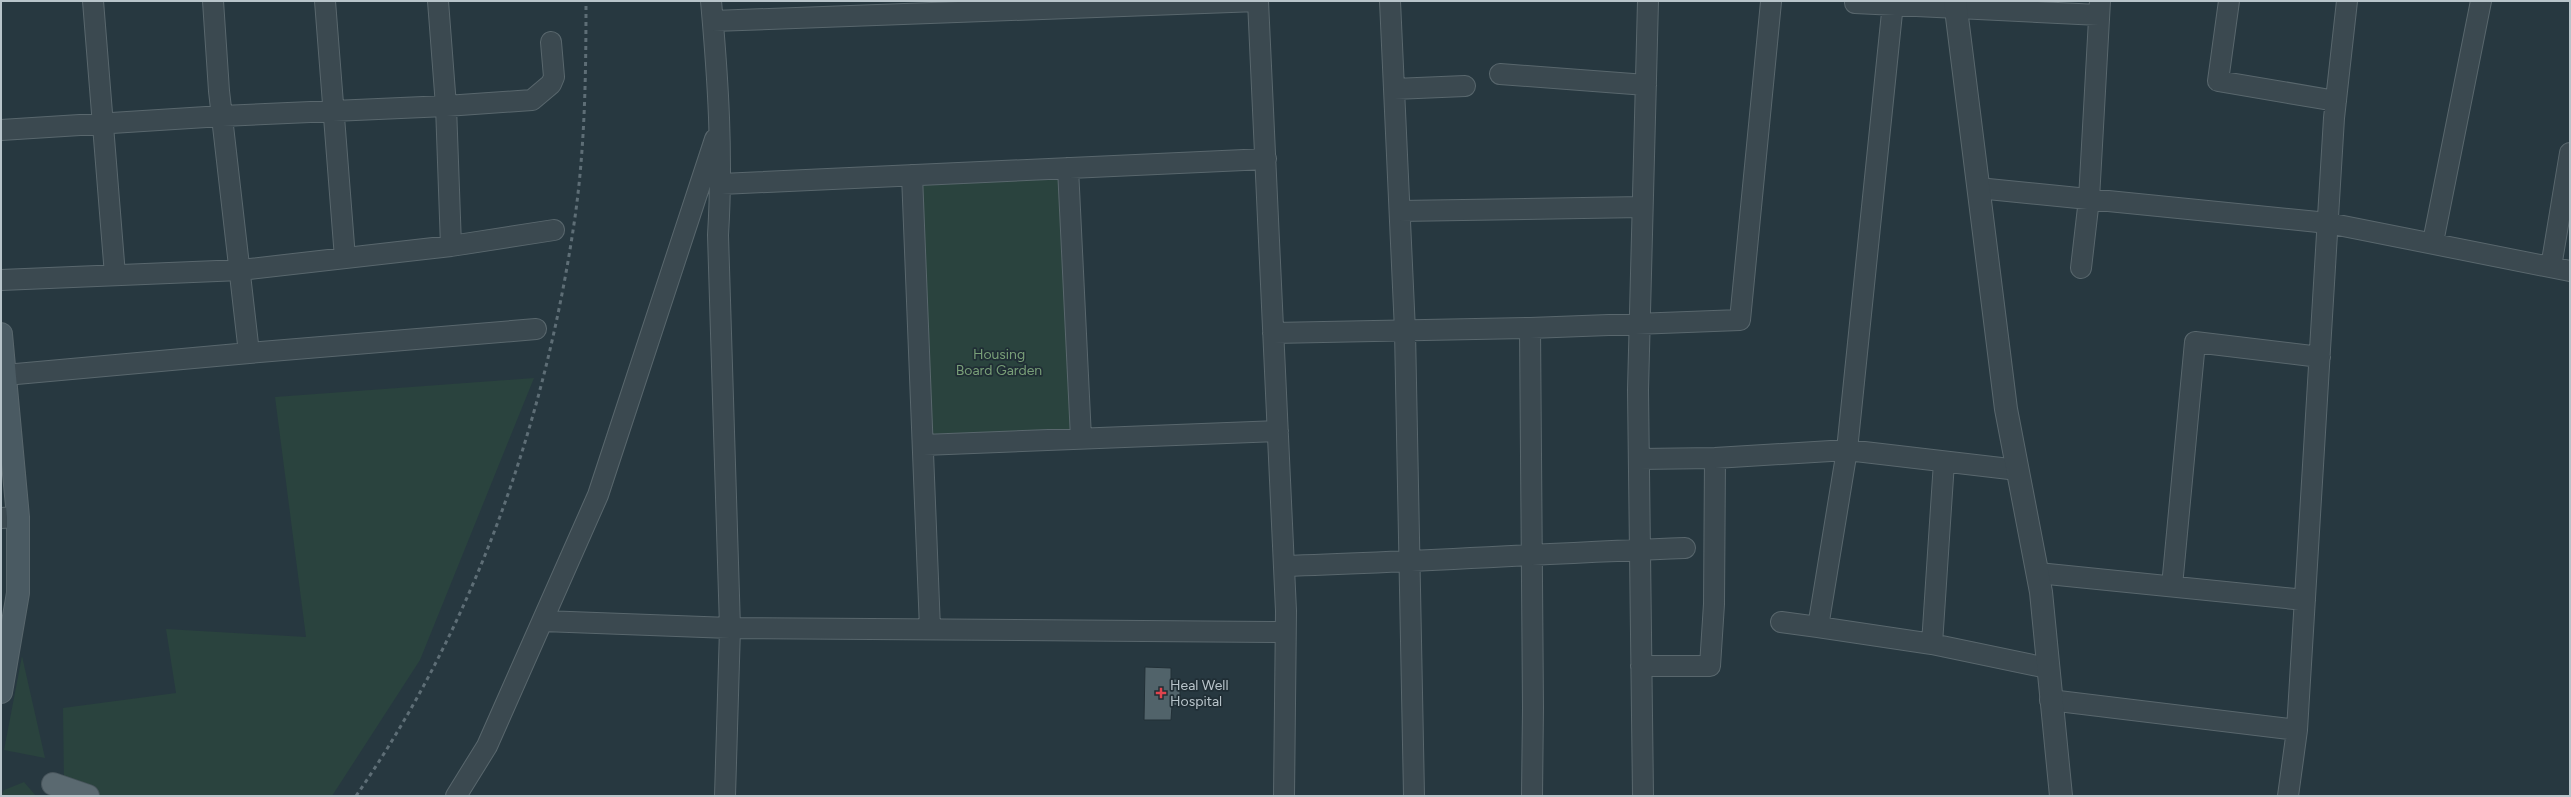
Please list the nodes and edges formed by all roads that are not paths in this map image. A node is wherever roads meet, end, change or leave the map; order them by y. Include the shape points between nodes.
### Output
1 (93, 1) edge
2 (213, 1) edge
3 (325, 1) edge
4 (438, 1) edge
5 (711, 1) edge
6 (1258, 1) edge
7 (1390, 1) edge
8 (1648, 1) edge
9 (2228, 1) edge
10 (2347, 1) edge
11 (2481, 1) edge
12 (1771, 2) dead end
13 (1855, 3) dead end
14 (1894, 3) junction
15 (1955, 4) edge
16 (2100, 8) edge
17 (713, 21) junction
18 (551, 42) dead end
19 (1500, 74) dead end
20 (1646, 85) junction
21 (1465, 86) dead end
22 (1394, 89) junction
23 (2336, 101) junction
24 (446, 106) junction
25 (333, 111) junction
26 (222, 116) junction
27 (720, 122) junction
28 (102, 124) junction
29 (1, 130) edge
30 (2570, 153) edge
31 (1266, 159) junction
32 (1068, 168) junction
33 (912, 175) junction
34 (722, 184) junction
35 (1978, 188) junction
36 (2089, 199) junction
37 (1642, 207) junction
38 (1400, 211) junction
39 (2328, 223) junction
40 (554, 230) dead end
41 (2434, 242) junction
42 (451, 246) junction
43 (346, 258) junction
44 (2551, 267) junction
45 (2081, 268) dead end
46 (242, 270) junction
47 (2570, 271) edge
48 (115, 275) junction
49 (1, 280) edge
50 (1640, 324) junction
51 (1530, 328) junction
52 (536, 329) dead end
53 (1405, 331) junction
54 (1273, 333) junction
55 (1, 334) edge
56 (249, 353) junction
57 (2320, 357) junction
58 (5, 375) junction
59 (1278, 431) junction
60 (1081, 438) junction
61 (923, 445) junction
62 (1847, 450) junction
63 (1715, 458) junction
64 (1639, 459) junction
65 (1944, 462) junction
66 (2018, 470) junction
67 (9, 518) edge
68 (1685, 548) dead end
69 (1640, 550) junction
70 (1532, 554) junction
71 (1410, 563) junction
72 (1284, 566) junction
73 (2038, 573) junction
74 (2172, 586) junction
75 (2305, 600) junction
76 (543, 620) junction
77 (1781, 622) dead end
78 (1818, 627) junction
79 (730, 628) junction
80 (930, 629) junction
81 (1285, 632) junction
82 (1932, 644) junction
83 (1641, 666) junction
84 (2048, 668) junction
85 (1, 692) edge
86 (2050, 700) junction
87 (2298, 730) junction
88 (53, 784) dead end
89 (88, 796) edge
90 (456, 796) edge
91 (725, 796) edge
92 (1284, 796) edge
93 (1414, 796) edge
94 (1532, 796) edge
95 (1643, 796) edge
96 (2061, 796) edge
97 (2288, 796) edge

1 - 28 street
2 - 26 street
3 - 25 street
4 - 24 street
5 - 17 street
6 - 17 street
6 - 31 street
7 - 22 street
8 - 20 street
9 - 23 street via 2218,81
10 - 23 street
11 - 41 street
12 - 50 street via 1740,320
13 - 14 street
14 - 15 street
14 - 62 street
15 - 16 street
15 - 35 street
16 - 36 street
17 - 27 street
18 - 24 street via 554,77 552,84 532,100
19 - 20 street
20 - 37 street
21 - 22 street
22 - 38 street
23 - 39 street
24 - 25 street
24 - 42 street
25 - 26 street
25 - 43 street
26 - 28 street
26 - 46 street
27 - 34 street
27 - 76 street via 683,242 598,495
28 - 29 street
28 - 48 street
30 - 44 street
31 - 32 street
31 - 54 street
32 - 33 street
32 - 60 street
33 - 34 street
33 - 61 street
34 - 79 street via 718,235
35 - 36 street
35 - 66 street via 2006,409
36 - 39 street
36 - 45 street
37 - 38 street
37 - 50 street
38 - 53 street
39 - 41 street
39 - 57 street
40 - 42 street
41 - 44 street
42 - 43 street
43 - 46 street
44 - 47 street
46 - 48 street
46 - 56 street
48 - 49 street
50 - 51 street
50 - 64 street
51 - 53 street
51 - 70 street
52 - 56 street
53 - 54 street
53 - 71 street
54 - 59 street
55 - 58 main road
56 - 58 street
57 - 74 street via 2195,342
57 - 75 street
58 - 67 main road
59 - 60 street
59 - 72 street
60 - 61 street
61 - 80 street
62 - 63 street
62 - 65 street
62 - 78 street
63 - 64 street
63 - 83 street via 1714,604 1710,666
64 - 69 street
65 - 66 street
65 - 82 street
66 - 73 street
67 - 85 main road via 18,593
68 - 69 street
69 - 70 street
69 - 83 street
70 - 71 street
70 - 94 street
71 - 72 street
71 - 93 street
72 - 81 street
73 - 74 street
73 - 84 street
74 - 75 street
75 - 87 street
76 - 79 street
76 - 90 street via 487,746
77 - 78 street
78 - 82 street
79 - 80 street
79 - 91 street
80 - 81 street
81 - 92 street
82 - 84 street
83 - 95 street
84 - 86 street
86 - 87 street
86 - 96 street
87 - 97 street
88 - 89 main road

